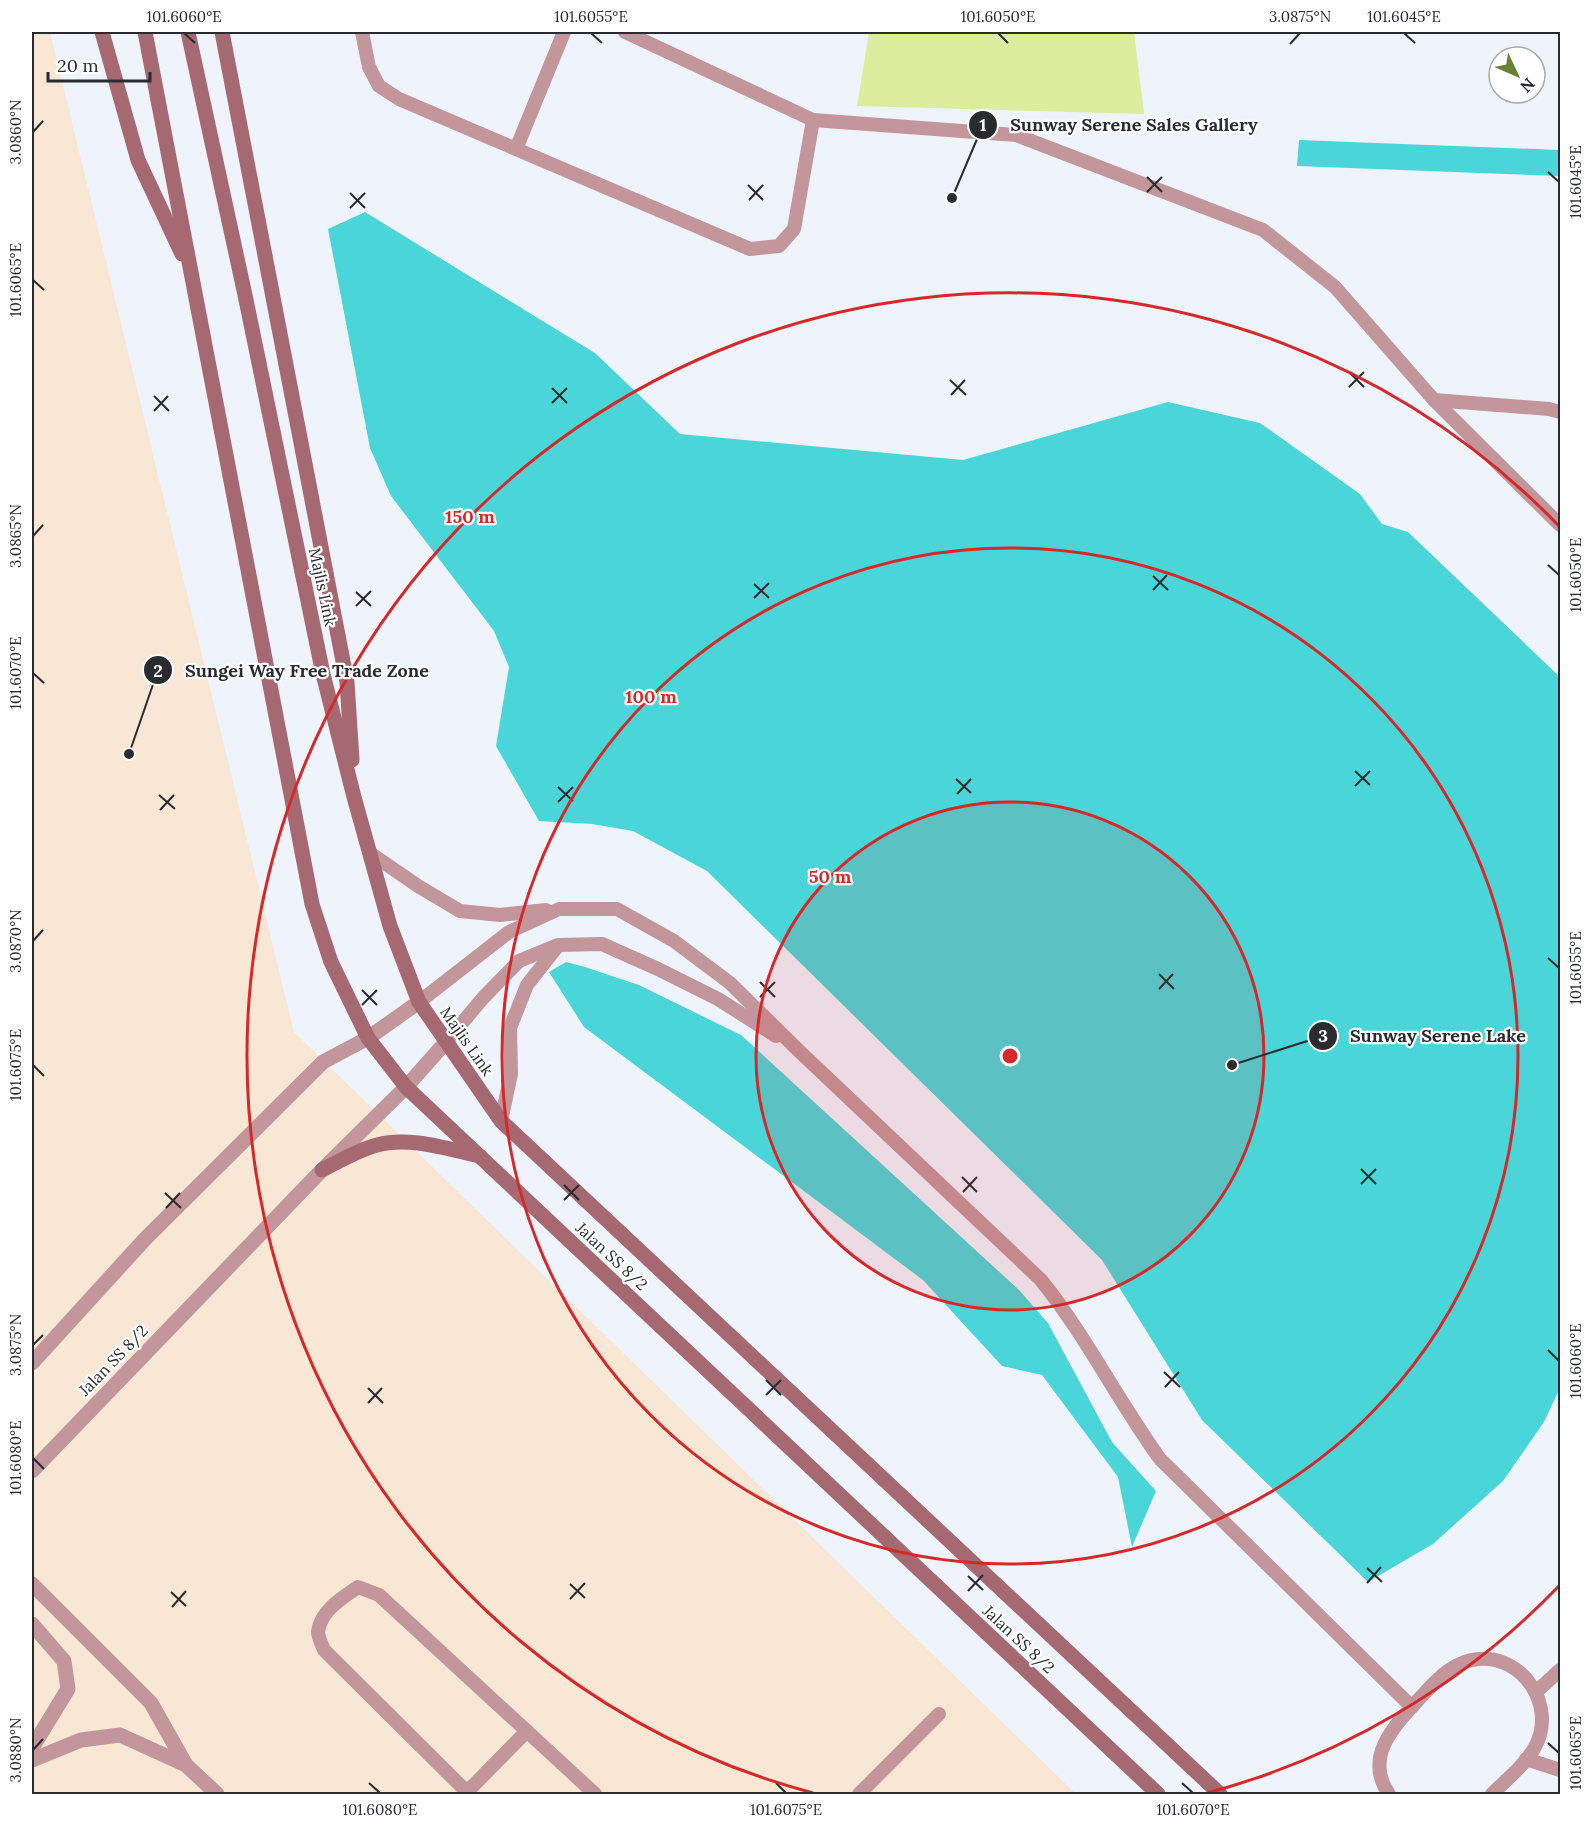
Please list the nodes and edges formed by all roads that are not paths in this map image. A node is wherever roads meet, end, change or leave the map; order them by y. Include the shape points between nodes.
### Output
1 (102, 32) edge
2 (146, 32) edge
3 (188, 32) edge
4 (222, 32) edge
5 (362, 32) edge
6 (564, 32) edge
7 (625, 32) edge
8 (813, 120) junction
9 (516, 149) junction
10 (192, 275) junction
11 (1434, 400) junction
12 (1560, 412) edge
13 (1560, 525) edge
14 (354, 797) junction
15 (370, 853) junction
16 (559, 909) junction
17 (558, 945) junction
18 (419, 1002) junction
19 (368, 1038) junction
20 (446, 1042) junction
21 (798, 1050) junction
22 (406, 1088) junction
23 (501, 1121) junction
24 (480, 1156) junction
25 (322, 1170) junction
26 (32, 1363) edge
27 (32, 1471) edge
28 (32, 1584) edge
29 (32, 1624) edge
30 (1560, 1670) edge
31 (1536, 1692) junction
32 (1412, 1707) junction
33 (939, 1714) dead end
34 (527, 1731) junction
35 (32, 1748) edge
36 (1526, 1759) junction
37 (32, 1760) edge
38 (186, 1766) junction
39 (1560, 1770) edge
40 (468, 1793) edge
41 (217, 1794) edge
42 (595, 1794) edge
43 (859, 1794) edge
44 (1158, 1794) edge
45 (1220, 1794) edge
46 (1389, 1794) edge
47 (1492, 1794) edge

1 - 10 main road via 138,160
2 - 10 main road
3 - 14 main road, Majlis Link via 323,674
4 - 14 main road via 347,682
5 - 9 lane via 369,67 379,86 399,99
6 - 9 lane
7 - 8 lane
8 - 9 lane via 794,229 779,246 750,249
8 - 11 lane via 1016,135 1263,230 1335,287
10 - 19 main road via 312,904 331,962
11 - 12 lane
11 - 13 lane
14 - 15 main road, Majlis Link
15 - 16 lane via 460,910 500,915
15 - 18 main road, Majlis Link via 390,926
16 - 18 lane via 508,932
16 - 21 lane via 617,909 674,941 730,983
17 - 20 lane via 519,961
17 - 21 lane via 602,944 718,999
17 - 23 lane via 527,985 510,1028 511,1074
18 - 19 street
18 - 20 main road, Majlis Link
19 - 22 main road
19 - 26 street via 323,1062 145,1239
20 - 22 street
20 - 23 main road, Majlis Link
21 - 32 lane via 1041,1280 1066,1311 1160,1459
22 - 24 main road, Jalan SS 8/2
22 - 25 street, Jalan SS 8/2
23 - 45 main road, Jalan SS 8/2
24 - 25 main road via 402,1142 369,1148
24 - 44 main road, Jalan SS 8/2
25 - 27 street, Jalan SS 8/2
28 - 38 street via 151,1703
29 - 35 street via 64,1661 68,1689
30 - 31 lane
31 - 32 lane via 1518,1670 1491,1659 1477,1659 1450,1669
31 - 36 lane via 1541,1705 1540,1734
32 - 46 lane via 1396,1723 1382,1748 1381,1777
33 - 43 lane
34 - 40 lane
34 - 40 lane via 379,1595 358,1587 341,1597 325,1615 318,1632 324,1650
34 - 42 lane
36 - 39 lane
36 - 47 lane
37 - 38 street via 81,1740 120,1735
38 - 41 street

